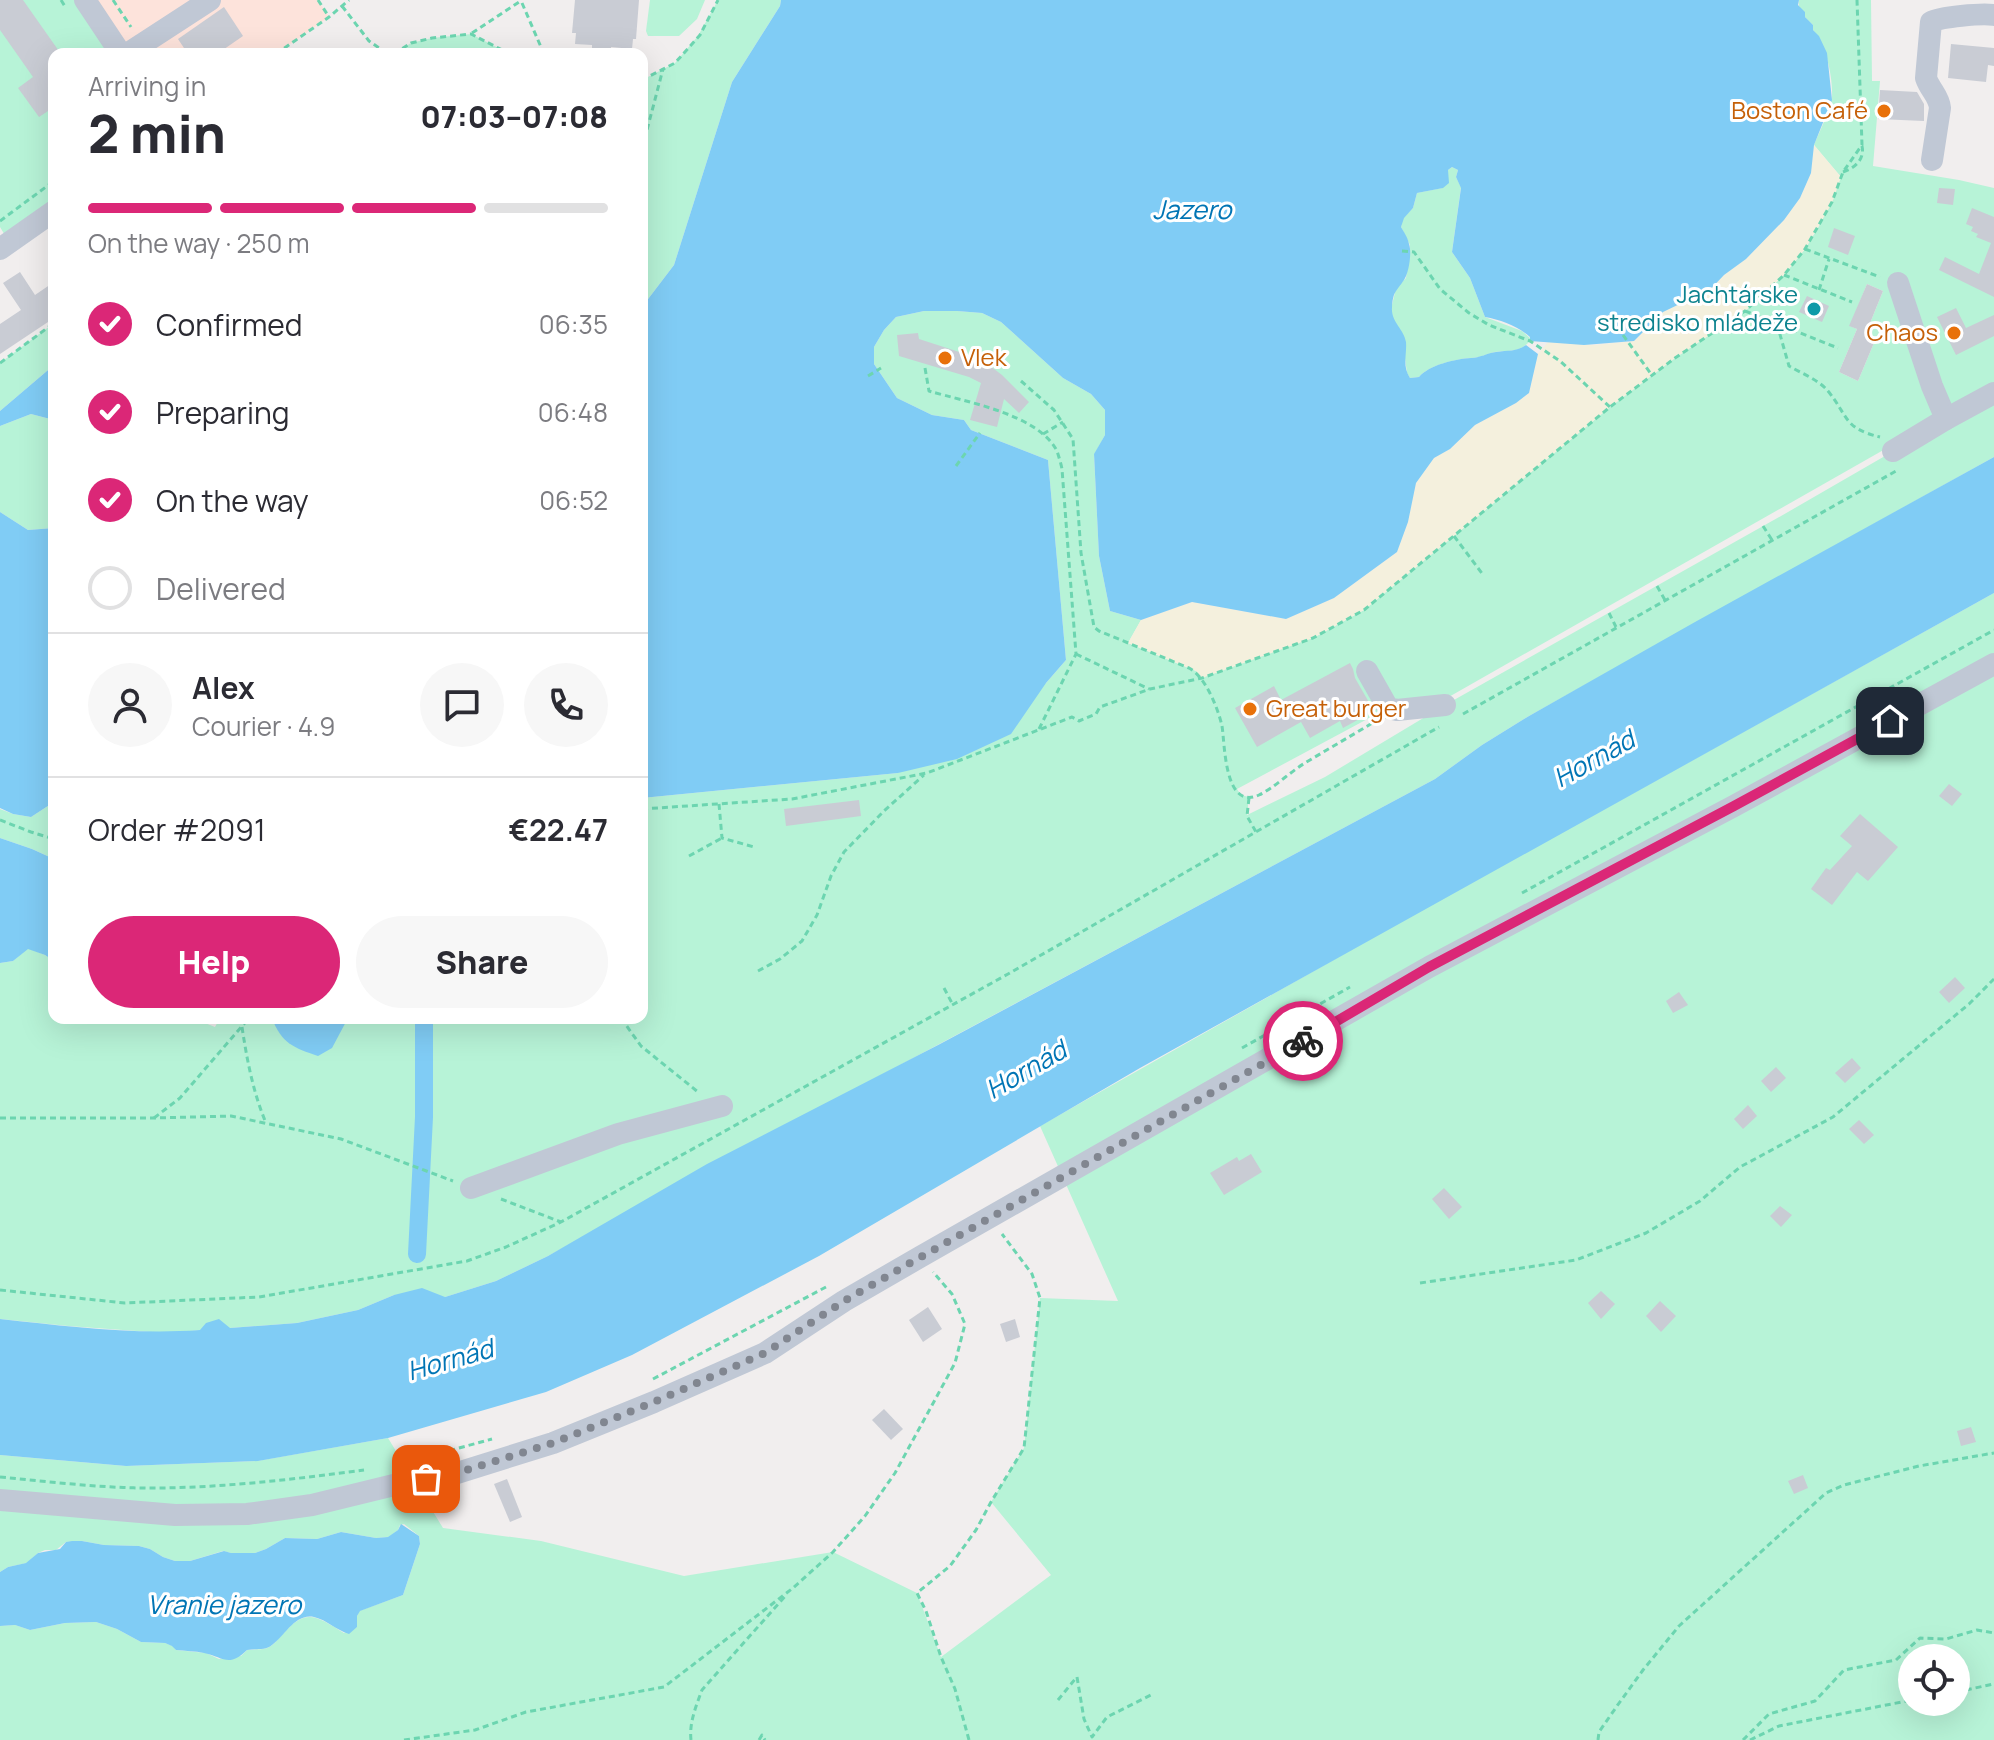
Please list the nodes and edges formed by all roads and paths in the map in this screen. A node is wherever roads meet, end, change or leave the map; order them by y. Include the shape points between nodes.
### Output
1 (85, 0) edge
2 (318, 0) edge
3 (349, 0) edge
4 (509, 0) edge
5 (522, 0) edge
6 (718, 0) edge
7 (1857, 0) edge
8 (206, 1) edge
9 (342, 6) junction
10 (512, 7) junction
11 (1994, 15) edge
12 (329, 17) junction
13 (471, 34) junction
14 (117, 48) edge
15 (136, 48) edge
16 (285, 48) edge
17 (381, 48) edge
18 (402, 48) edge
19 (498, 48) edge
20 (542, 48) edge
21 (663, 69) junction
22 (648, 77) edge
23 (648, 126) edge
24 (1932, 160) dead end
25 (48, 185) edge
26 (48, 215) edge
27 (0, 221) edge
28 (0, 249) edge
29 (1805, 249) junction
30 (1402, 251) dead end
31 (1829, 259) junction
32 (1784, 275) junction
33 (1898, 283) joint
34 (1819, 290) junction
35 (1852, 302) dead end
36 (1745, 311) junction
37 (1777, 324) junction
38 (48, 327) edge
39 (1623, 335) dead end
40 (1838, 348) dead end
41 (0, 363) edge
42 (881, 368) dead end
43 (925, 368) dead end
44 (868, 376) dead end
45 (1652, 376) junction
46 (1021, 381) dead end
47 (1994, 393) edge
48 (1610, 407) junction
49 (1946, 419) junction
50 (1063, 422) junction
51 (980, 433) dead end
52 (1043, 434) junction
53 (1893, 452) junction
54 (956, 466) dead end
55 (1763, 526) dead end
56 (1454, 536) junction
57 (1772, 540) junction
58 (1484, 576) dead end
59 (1657, 586) dead end
60 (1665, 600) junction
61 (1609, 613) dead end
62 (1616, 628) junction
63 (1076, 654) junction
64 (1994, 664) edge
65 (1367, 671) dead end
66 (1202, 678) junction
67 (1150, 689) junction
68 (1397, 710) junction
69 (1450, 715) junction
70 (1039, 729) junction
71 (927, 773) junction
72 (1249, 797) junction
73 (719, 804) junction
74 (648, 809) edge
75 (0, 820) edge
76 (1256, 832) junction
77 (48, 837) edge
78 (722, 838) junction
79 (754, 847) dead end
80 (689, 856) dead end
81 (758, 971) dead end
82 (1994, 979) edge
83 (944, 988) dead end
84 (953, 1005) junction
85 (244, 1024) edge
86 (625, 1024) edge
87 (242, 1027) junction
88 (722, 1106) joint
89 (0, 1118) edge
90 (154, 1118) junction
91 (266, 1123) junction
92 (433, 1173) dead end
93 (471, 1188) dead end
94 (990, 1218) junction
95 (920, 1257) junction
96 (1420, 1283) dead end
97 (829, 1285) dead end
98 (0, 1290) edge
99 (654, 1378) dead end
100 (493, 1439) dead end
101 (1994, 1453) edge
102 (423, 1458) dead end
103 (364, 1470) dead end
104 (0, 1477) edge
105 (0, 1500) edge
106 (793, 1588) junction
107 (1994, 1633) edge
108 (1994, 1684) edge
109 (1970, 1689) edge
110 (1153, 1694) dead end
111 (1058, 1700) dead end
112 (1898, 1703) edge
113 (1091, 1738) edge
114 (404, 1740) edge
115 (691, 1740) edge
116 (759, 1740) edge
117 (765, 1740) edge
118 (969, 1740) edge
119 (1598, 1740) edge
120 (1743, 1740) edge
121 (1750, 1740) edge

1 - 14 street
2 - 12 path
3 - 9 path
4 - 10 path
5 - 10 path
5 - 20 path
6 - 21 path via 700,35
7 - 29 path via 1862,145
8 - 15 street
9 - 12 path
9 - 17 path
10 - 13 path
11 - 24 street via 1931,22 1926,78 1940,108
12 - 16 path
13 - 18 path
13 - 19 path
21 - 22 path
21 - 23 path
25 - 27 path
26 - 28 street
29 - 31 path
29 - 32 path
30 - 48 path via 1414,252 1440,289 1469,313 1543,349
31 - 33 path
31 - 34 path
32 - 34 path
32 - 36 path
33 - 49 street
34 - 35 path
36 - 37 path
36 - 45 path
37 - 40 path
37 - 53 path via 1789,366 1826,388 1849,424 1879,437
38 - 41 path
39 - 45 path
42 - 44 path
43 - 52 path via 929,391 1000,412
45 - 48 path
46 - 50 path
47 - 49 street
48 - 56 path
49 - 53 street
50 - 52 path
50 - 66 path via 1073,439 1081,553 1094,627
51 - 54 path
52 - 63 path via 1056,449 1062,469
53 - 57 path
55 - 57 path
56 - 58 path
56 - 66 path via 1364,610 1313,638
57 - 60 path
59 - 60 path
60 - 62 path
61 - 62 path
62 - 69 path
63 - 67 path
63 - 70 path
64 - 94 street via 1429,967
65 - 68 street via 1388,708
66 - 67 path
66 - 72 path via 1222,726 1224,761 1235,789
67 - 70 path via 1100,707 1079,721 1072,717
68 - 69 street
68 - 72 path
69 - 76 path
70 - 71 path
71 - 73 path via 792,799
71 - 81 path via 844,852 802,941
72 - 76 path via 1247,816
73 - 74 path
73 - 78 path
75 - 77 path
76 - 84 path
78 - 79 path
78 - 80 path
82 - 96 path via 1833,1117 1740,1167 1700,1201 1646,1233 1576,1260
83 - 84 path
84 - 98 path via 561,1222 467,1261 223,1300 125,1303
85 - 87 path
86 - 88 path via 641,1046
87 - 90 path via 180,1098
87 - 91 path via 247,1064
88 - 93 street via 618,1134
89 - 90 path
90 - 91 path via 231,1116
91 - 92 path via 341,1139
94 - 95 street
94 - 118 path via 1032,1274 1040,1298 1024,1448 950,1566 917,1593
95 - 105 street via 765,1353 553,1443 454,1474 247,1514 175,1515
95 - 106 path via 952,1294 965,1324 955,1363 895,1473 865,1516
97 - 99 path
100 - 102 path
101 - 119 path via 1919,1466 1826,1493 1679,1626 1617,1706
103 - 104 path via 251,1484 158,1488
106 - 114 path via 664,1687 526,1712 475,1730
106 - 115 path via 702,1690
107 - 120 path via 1977,1630 1946,1639 1920,1638 1896,1660 1844,1670 1815,1701 1769,1714
108 - 109 path
110 - 113 path via 1107,1717
111 - 113 path via 1077,1677
112 - 121 path via 1779,1726
116 - 117 path via 762,1735

